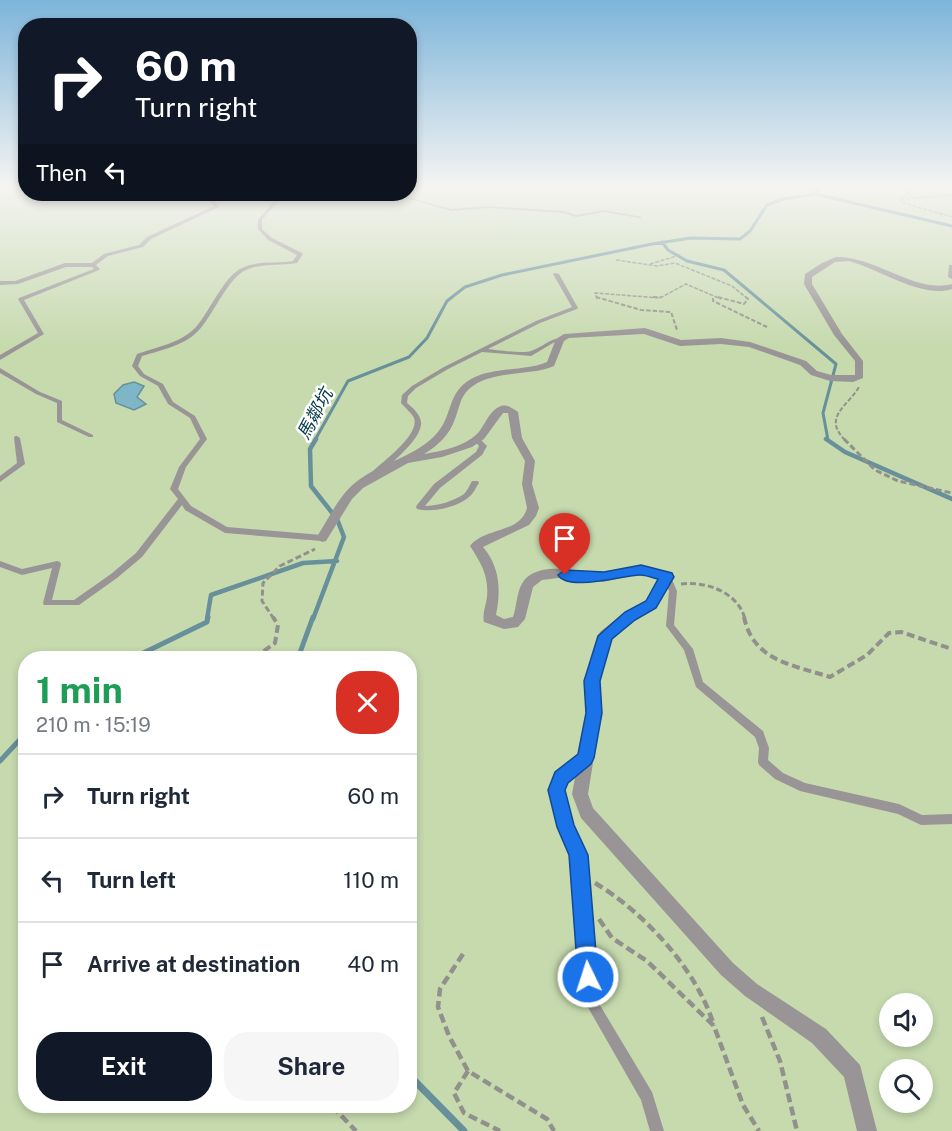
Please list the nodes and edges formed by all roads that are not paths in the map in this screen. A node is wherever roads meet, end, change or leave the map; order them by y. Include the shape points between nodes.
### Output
1 (147, 240) edge
2 (272, 240) edge
3 (93, 265) junction
4 (952, 267) edge
5 (556, 274) dead end
6 (952, 278) edge
7 (0, 283) edge
8 (952, 286) edge
9 (560, 339) junction
10 (483, 351) junction
11 (0, 358) edge
12 (0, 370) edge
13 (91, 436) dead end
14 (16, 438) dead end
15 (477, 440) junction
16 (406, 460) junction
17 (377, 472) junction
18 (0, 480) edge
19 (475, 483) dead end
20 (182, 498) junction
21 (322, 538) joint
22 (0, 564) edge
23 (667, 577) junction
24 (585, 758) junction
25 (952, 819) edge
26 (657, 1131) edge
27 (867, 1131) edge

1 - 3 lane via 141,246 106,255
2 - 20 lane via 300,254 295,262 240,271 197,330 175,343 139,355 135,366 142,375 161,385 170,403 193,417 204,439 183,467 174,489
3 - 7 lane via 65,265 16,282
3 - 11 lane via 97,269 21,299 41,334
4 - 6 street
5 - 10 lane via 575,308
8 - 9 street via 937,290 843,258 808,276 808,284 838,335 859,361 860,376 844,379 814,373 802,363 750,345 721,341 680,343 645,331 582,333
9 - 10 lane via 531,354
9 - 16 street via 551,364 544,368 503,371 468,385 459,394 444,432
10 - 17 lane via 446,368 405,395 404,403 418,418 419,427
12 - 13 lane via 60,402 59,421
14 - 18 lane via 21,464
15 - 16 street via 435,456
15 - 19 lane via 483,446 479,453 437,486 420,507 435,508 467,495
15 - 23 street via 496,412 504,408 513,412 516,439 530,461 527,483 533,508 526,521 508,532 484,538 476,546 489,560 495,594 489,618 508,626 517,622 524,588 533,578 545,574 604,577 641,570
16 - 17 street
17 - 21 street via 356,487
20 - 21 lane via 188,508 225,530
20 - 22 lane via 139,555 76,603 48,603 57,564 22,572
23 - 24 street via 651,604 605,636 592,681 594,713
23 - 25 lane via 673,591 670,626 688,649 699,684 759,734 764,747 763,762 779,776 804,788 899,809 921,820
24 - 26 lane via 561,777 556,790 579,855 592,1004 647,1097
24 - 27 street via 580,794 586,813 719,960 751,990 819,1036 853,1072

